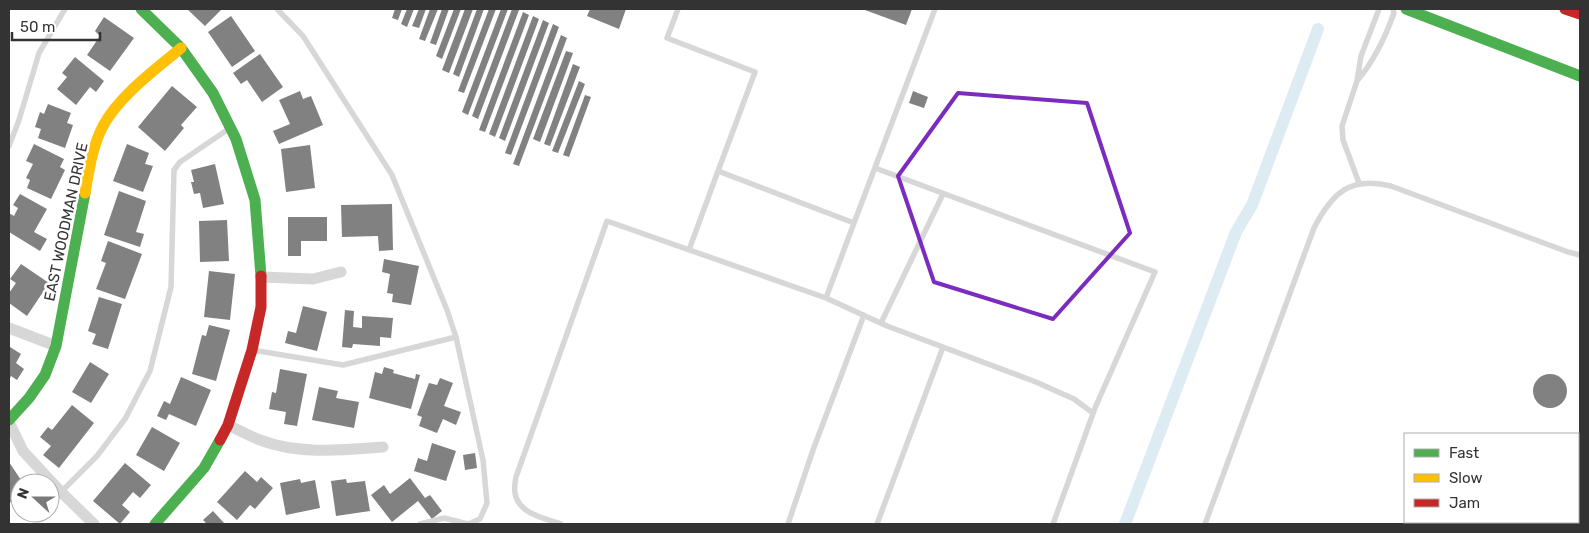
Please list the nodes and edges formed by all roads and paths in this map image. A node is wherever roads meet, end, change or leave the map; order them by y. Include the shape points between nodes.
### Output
1 (65, 9) edge
2 (277, 9) edge
3 (678, 9) edge
4 (935, 9) edge
5 (1379, 9) edge
6 (1393, 9) edge
7 (1406, 9) edge
8 (148, 11) edge
9 (181, 48) junction
10 (1580, 76) edge
11 (1357, 81) junction
12 (230, 128) junction
13 (9, 146) edge
14 (875, 168) junction
15 (718, 171) junction
16 (1359, 183) junction
17 (943, 194) junction
18 (854, 223) junction
19 (689, 250) junction
20 (1580, 255) edge
21 (341, 272) dead end
22 (261, 277) junction
23 (826, 298) junction
24 (864, 315) junction
25 (880, 322) junction
26 (9, 328) edge
27 (456, 337) junction
28 (56, 346) junction
29 (943, 347) junction
30 (252, 350) junction
31 (1093, 413) junction
32 (9, 421) edge
33 (228, 425) junction
34 (383, 447) dead end
35 (61, 492) junction
36 (94, 524) edge
37 (155, 524) edge
38 (420, 524) edge
39 (561, 524) edge
40 (788, 524) edge
41 (877, 524) edge
42 (1053, 524) edge
43 (1204, 524) edge

1 - 13 lane via 39,53
2 - 27 lane via 303,36 392,174
3 - 15 lane via 667,38 755,72
4 - 14 lane
5 - 11 lane via 1361,56
6 - 11 lane via 1394,14 1378,50
7 - 10 street
8 - 9 street
9 - 12 street via 213,93
9 - 28 street, EAST WOODMAN DRIVE via 123,99 103,126 88,174
11 - 16 lane via 1344,116 1342,132
12 - 22 street via 254,200
12 - 35 lane via 180,162 174,170 171,287 150,371 125,418 97,456
14 - 17 lane
14 - 18 lane
15 - 18 lane
15 - 19 lane
16 - 20 lane via 1402,190
16 - 43 lane via 1331,200 1314,228
17 - 25 lane
17 - 31 lane via 1156,272
18 - 23 lane
19 - 23 lane
19 - 39 lane via 607,221 516,478 514,492 518,503 527,512
21 - 22 street via 313,279
22 - 30 street via 261,307
23 - 24 lane
24 - 25 lane
24 - 40 lane
25 - 29 lane
26 - 28 street
27 - 30 lane via 343,365
27 - 38 lane via 483,460 487,503 480,519 468,524 444,518
28 - 32 street, EAST WOODMAN DRIVE via 46,375
29 - 31 lane via 1074,398
29 - 41 lane
30 - 33 street
31 - 42 lane
32 - 35 street via 24,451
33 - 34 street via 261,440 292,448 328,451
33 - 37 street via 204,468
35 - 36 street

